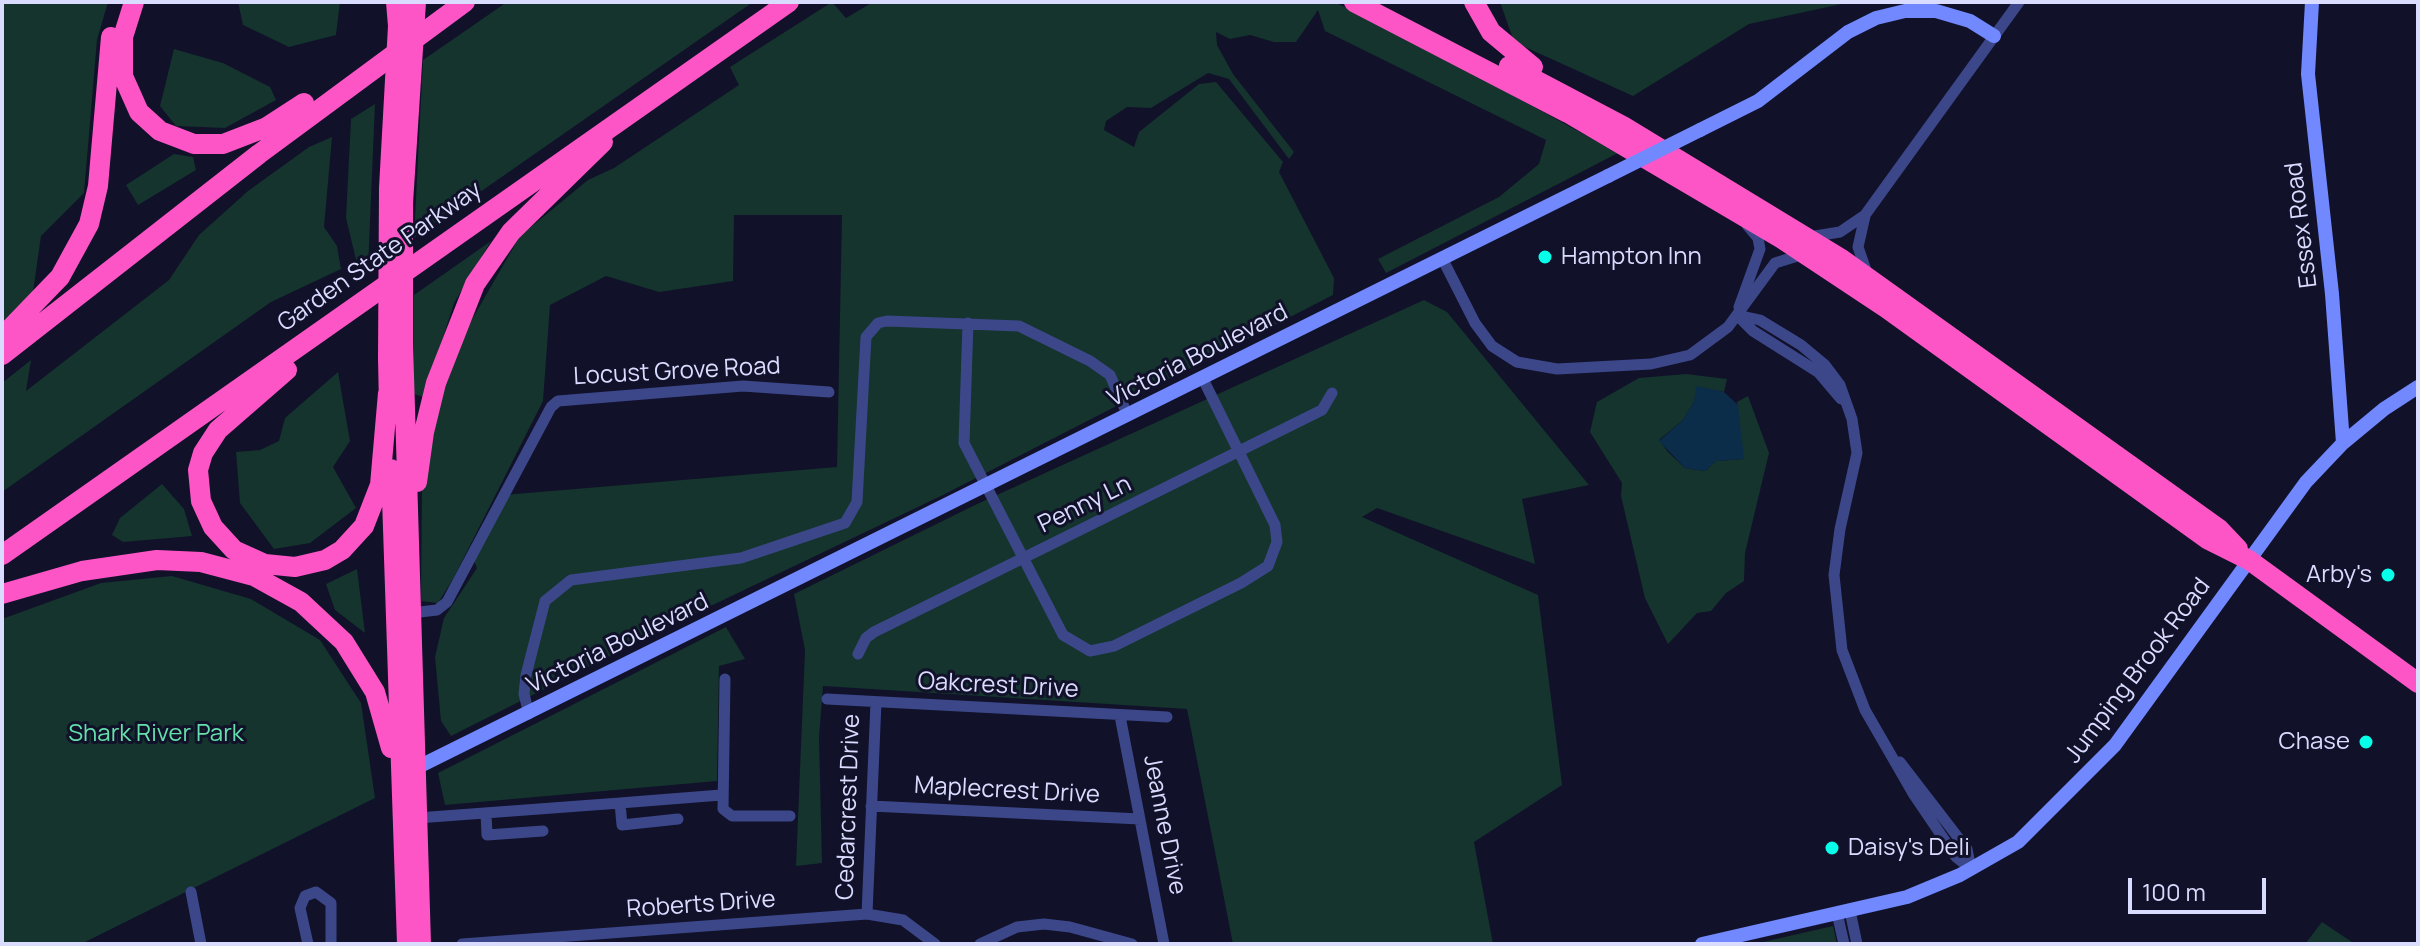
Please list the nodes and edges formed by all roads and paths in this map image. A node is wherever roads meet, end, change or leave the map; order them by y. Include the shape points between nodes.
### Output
1 (121, 2) edge
2 (134, 2) edge
3 (398, 2) edge
4 (416, 2) edge
5 (465, 2) edge
6 (789, 2) edge
7 (1354, 2) edge
8 (1474, 2) edge
9 (2019, 2) edge
10 (2312, 2) edge
11 (1378, 4) edge
12 (417, 35) junction
13 (1994, 36) junction
14 (1431, 39) junction
15 (632, 111) junction
16 (1695, 168) junction
17 (1730, 207) junction
18 (1865, 215) junction
19 (1807, 246) junction
20 (1442, 258) junction
21 (1869, 277) junction
22 (371, 295) junction
23 (1737, 315) junction
24 (968, 323) junction
25 (2, 337) edge
26 (2, 355) edge
27 (1202, 377) junction
28 (2418, 387) edge
29 (829, 392) dead end
30 (388, 393) junction
31 (1332, 393) dead end
32 (1128, 416) junction
33 (2343, 443) junction
34 (1239, 453) junction
35 (988, 485) junction
36 (2, 555) edge
37 (1025, 559) junction
38 (2249, 560) junction
39 (410, 570) junction
40 (2, 594) edge
41 (411, 613) junction
42 (858, 654) dead end
43 (725, 679) dead end
44 (2418, 683) edge
45 (827, 699) dead end
46 (876, 702) junction
47 (529, 714) junction
48 (1120, 716) junction
49 (1167, 717) dead end
50 (416, 768) junction
51 (721, 795) junction
52 (620, 803) junction
53 (871, 806) junction
54 (486, 813) junction
55 (410, 814) junction
56 (790, 816) dead end
57 (678, 819) dead end
58 (1140, 819) junction
59 (543, 831) dead end
60 (1971, 869) junction
61 (191, 892) dead end
62 (1844, 912) junction
63 (867, 914) junction
64 (578, 940) edge
65 (201, 944) edge
66 (308, 944) edge
67 (331, 944) edge
68 (407, 944) edge
69 (421, 944) edge
70 (462, 944) edge
71 (935, 944) edge
72 (980, 944) edge
73 (1132, 944) edge
74 (1164, 944) edge
75 (1702, 944) edge
76 (1844, 944) edge
77 (1857, 944) edge

1 - 25 highway via 108,51 98,186 89,224 60,277
2 - 12 highway via 121,57 129,95 152,125 194,144 223,144 267,127
3 - 30 highway, bridge via 388,199
4 - 39 highway, bridge via 403,203
5 - 12 highway
6 - 15 highway, Garden State Parkway
7 - 14 highway
8 - 16 highway via 1491,32 1519,58 1644,129
9 - 13 street
10 - 33 street, Essex Road via 2310,112
11 - 14 highway
11 - 16 highway via 1564,94
12 - 26 highway
13 - 18 street
13 - 20 street, Victoria Boulevard, bridge via 1970,21 1936,11 1876,18 1848,32 1758,101
14 - 17 highway
15 - 22 highway, Garden State Parkway
15 - 39 highway via 511,232 469,297 440,368 424,432
16 - 19 highway
17 - 19 highway
17 - 23 street via 1755,233 1760,249
18 - 19 street
18 - 21 street via 1858,247
19 - 21 highway
19 - 23 street via 1775,263
19 - 38 highway via 2207,539
20 - 23 street via 1488,341 1509,359 1540,368 1677,360 1711,342
20 - 27 street, Victoria Boulevard
21 - 38 highway via 2219,529
22 - 30 highway via 207,444 198,470 199,490 208,519 220,535 244,556 276,567 316,563 342,550 364,526 377,497
22 - 36 highway, Garden State Parkway
23 - 60 street via 1818,372 1848,409 1857,453 1837,544 1837,623 1851,680 1934,825
24 - 32 street via 1019,326 1090,361 1110,375
24 - 35 street via 964,443
24 - 47 street via 887,321 870,329 857,502 845,523 741,558 590,575 557,589 545,601 526,675
27 - 32 street, Victoria Boulevard
27 - 34 street
28 - 33 street, Jumping Brook Road
29 - 41 street, Locust Grove Road via 743,386 558,401 447,602 437,610
30 - 55 highway
31 - 34 street, Penny Ln via 1322,410
32 - 35 street, Victoria Boulevard
33 - 38 street, Jumping Brook Road via 2306,482
34 - 37 street, Penny Ln
34 - 37 street via 1275,525 1277,542 1268,566 1114,646 1090,651 1063,635
35 - 37 street
35 - 47 street, Victoria Boulevard
37 - 42 street, Penny Ln via 874,632
38 - 44 highway
38 - 60 street, Jumping Brook Road via 2104,757 2018,842
39 - 41 highway
40 - 55 highway via 82,571 171,560 228,568 278,587 334,631 369,679
41 - 50 highway
43 - 51 street
45 - 46 street, Oakcrest Drive
46 - 48 street, Oakcrest Drive
46 - 53 street, Cedarcrest Drive
47 - 50 street, Victoria Boulevard
48 - 49 street, Oakcrest Drive
48 - 58 street, Jeanne Drive
50 - 55 highway
51 - 52 street
51 - 56 street via 727,815
52 - 54 street
52 - 57 street via 622,825
53 - 58 street, Maplecrest Drive
53 - 63 street, Cedarcrest Drive
54 - 55 street
54 - 59 street via 487,835
55 - 68 highway
55 - 69 highway
58 - 74 street, Jeanne Drive
60 - 62 street, Jumping Brook Road via 1917,893
61 - 65 street
62 - 75 street, Jumping Brook Road
62 - 76 street
62 - 77 street
63 - 64 street, Roberts Drive
63 - 71 street, Roberts Drive via 903,920
64 - 70 street, Roberts Drive
66 - 67 street via 300,908 305,896 316,892 331,903
72 - 73 street via 1017,927 1044,924

